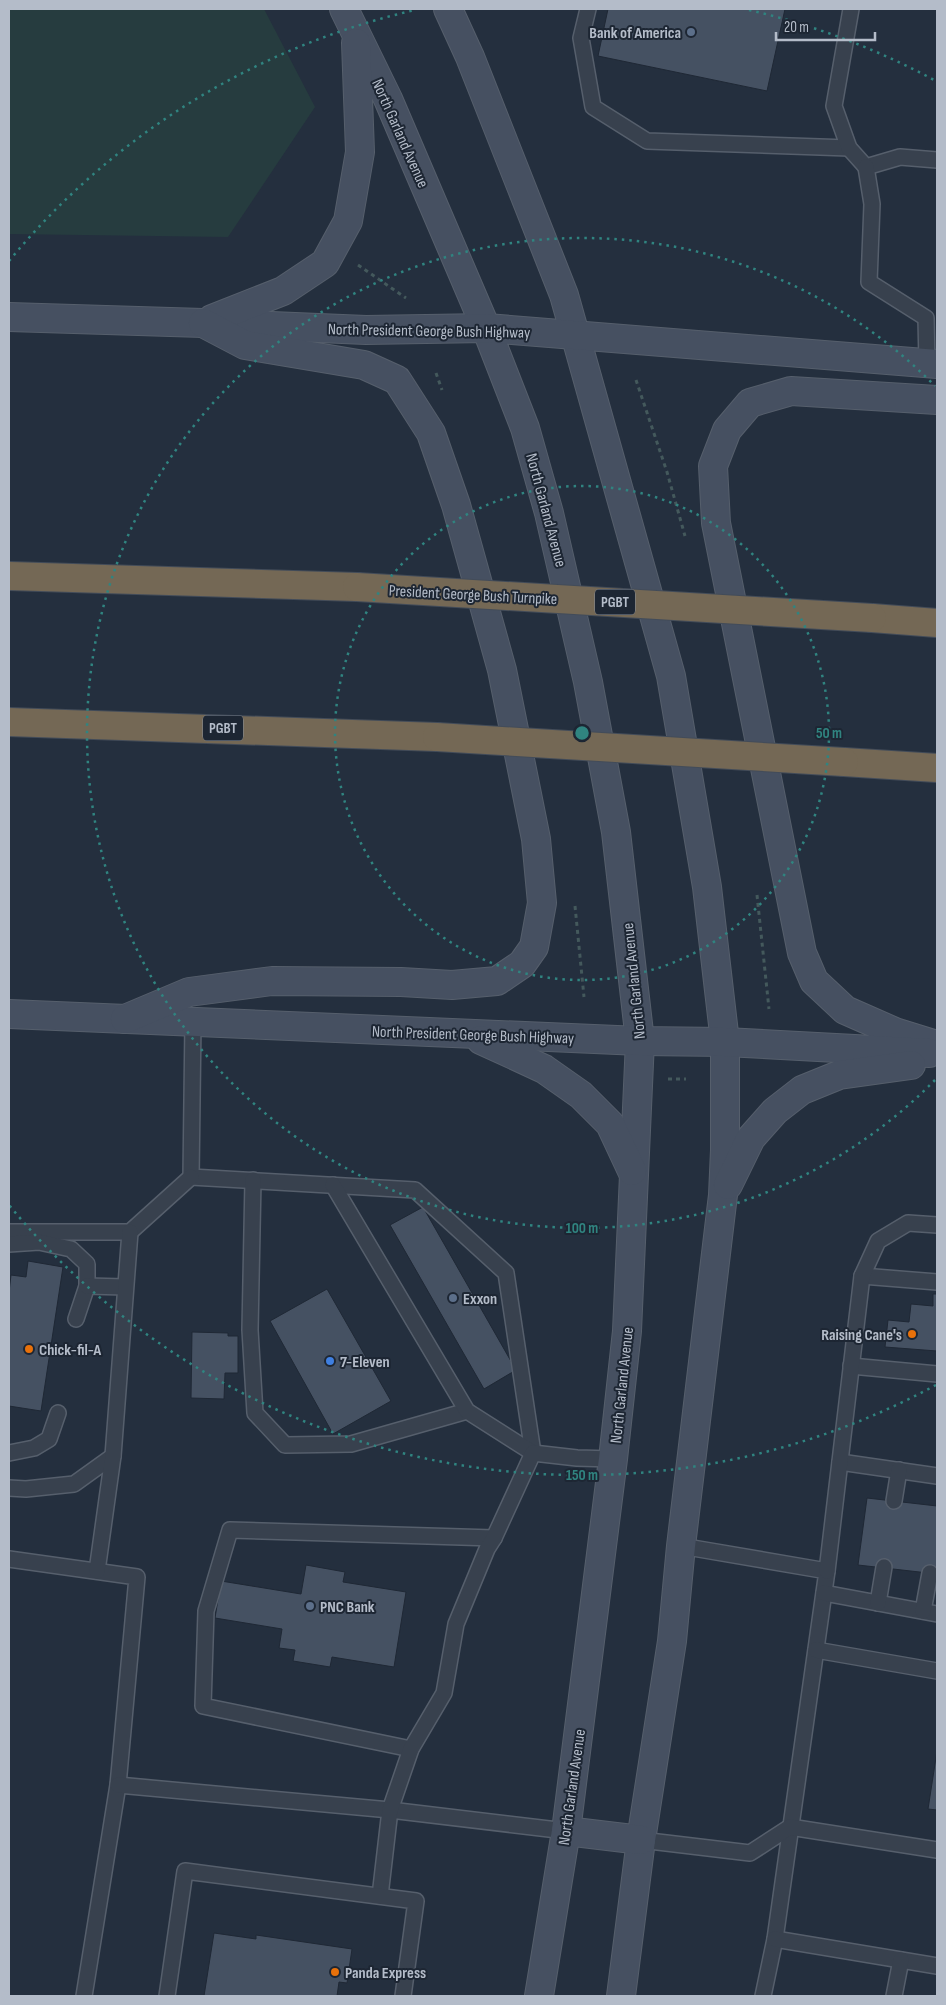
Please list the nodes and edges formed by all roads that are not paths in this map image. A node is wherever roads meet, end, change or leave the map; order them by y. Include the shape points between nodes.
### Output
1 (448, 9) edge
2 (588, 9) edge
3 (851, 9) edge
4 (350, 20) edge
5 (849, 148) junction
6 (937, 160) edge
7 (866, 167) junction
8 (9, 317) edge
9 (203, 323) junction
10 (486, 328) junction
11 (575, 336) junction
12 (932, 364) edge
13 (937, 400) edge
14 (9, 576) edge
15 (937, 623) edge
16 (9, 722) edge
17 (937, 768) edge
18 (9, 1014) edge
19 (125, 1019) junction
20 (194, 1022) junction
21 (469, 1034) junction
22 (640, 1041) junction
23 (725, 1042) junction
24 (937, 1045) edge
25 (937, 1054) edge
26 (937, 1061) edge
27 (633, 1174) junction
28 (191, 1177) junction
29 (253, 1180) junction
30 (333, 1184) junction
31 (723, 1195) junction
32 (937, 1225) edge
33 (9, 1232) edge
34 (130, 1232) junction
35 (9, 1244) edge
36 (862, 1276) junction
37 (937, 1282) edge
38 (87, 1286) junction
39 (125, 1287) junction
40 (76, 1319) dead end
41 (851, 1366) junction
42 (937, 1374) edge
43 (467, 1411) junction
44 (58, 1413) dead end
45 (9, 1453) edge
46 (533, 1453) junction
47 (113, 1456) junction
48 (613, 1458) junction
49 (840, 1462) junction
50 (899, 1470) junction
51 (937, 1476) edge
52 (9, 1488) edge
53 (894, 1501) dead end
54 (494, 1538) junction
55 (681, 1546) junction
56 (9, 1559) edge
57 (884, 1567) dead end
58 (97, 1571) junction
59 (827, 1571) junction
60 (930, 1573) dead end
61 (824, 1593) junction
62 (878, 1603) junction
63 (930, 1612) edge
64 (816, 1650) junction
65 (937, 1671) edge
66 (411, 1749) junction
67 (118, 1785) junction
68 (390, 1810) junction
69 (790, 1827) junction
70 (566, 1831) junction
71 (641, 1840) junction
72 (937, 1850) edge
73 (380, 1896) junction
74 (775, 1939) junction
75 (901, 1960) junction
76 (937, 1966) edge
77 (84, 1996) edge
78 (167, 1996) edge
79 (403, 1996) edge
80 (539, 1996) edge
81 (620, 1996) edge
82 (763, 1996) edge
83 (894, 1996) edge

1 - 11 main road via 564,295
2 - 5 lane via 581,38 593,107 648,141
3 - 5 lane via 834,106
4 - 9 main road via 360,152 348,221 325,262 283,291
4 - 10 main road, North Garland Avenue via 388,99
5 - 7 lane
6 - 7 lane via 900,157
7 - 12 lane via 872,204 869,282 926,318
8 - 9 main road, North President George Bush Highway
9 - 10 main road, North President George Bush Highway via 366,330
9 - 19 main road via 245,346 364,365 397,380 431,433 456,505 502,670 536,840 542,903 534,947 522,964 497,981 452,985 272,981 189,992
10 - 11 main road, North President George Bush Highway
10 - 22 main road, North Garland Avenue via 524,428 549,513 588,682 616,832
11 - 12 main road, North President George Bush Highway
11 - 23 main road via 671,676 707,887
13 - 24 main road via 791,391 750,403 727,430 713,466 716,523 802,953 814,981 845,1010 895,1032
14 - 15 highway, President George Bush Turnpike / PGBT, bridge via 357,587
16 - 17 highway, PGBT, bridge via 437,737
18 - 19 main road, North President George Bush Highway
19 - 20 main road, North President George Bush Highway
20 - 21 main road, North President George Bush Highway
20 - 28 lane
21 - 22 main road, North President George Bush Highway
21 - 27 main road via 544,1069 581,1095 610,1124
22 - 23 main road, North President George Bush Highway
22 - 27 main road, North Garland Avenue
23 - 25 main road, North President George Bush Highway
23 - 31 main road
26 - 31 main road via 839,1074 802,1090 775,1111 751,1138
27 - 48 main road, North Garland Avenue via 627,1331
28 - 29 lane
28 - 34 lane
29 - 30 lane
29 - 43 lane via 250,1330 255,1412 286,1445 351,1444
30 - 43 lane
30 - 46 lane via 415,1190 506,1273
31 - 55 main road
32 - 36 lane via 908,1223 878,1241
33 - 34 lane
34 - 39 lane
35 - 38 lane via 40,1242 71,1248 87,1264
36 - 37 lane
36 - 41 lane
38 - 39 lane
38 - 40 lane
39 - 47 lane
41 - 42 lane
41 - 49 lane
43 - 46 lane
44 - 45 lane via 49,1439 34,1448
46 - 48 lane
46 - 54 lane
47 - 52 lane via 74,1484
47 - 58 lane
48 - 70 main road, North Garland Avenue
49 - 50 lane
49 - 59 lane
50 - 51 lane
50 - 53 lane
54 - 66 lane via 456,1624 444,1693
54 - 66 lane via 230,1530 206,1611 203,1706
55 - 59 lane
55 - 71 main road via 672,1641
56 - 58 lane
57 - 62 lane
58 - 67 lane via 137,1577
59 - 61 lane
60 - 63 lane
61 - 62 lane
61 - 64 lane
62 - 63 lane
64 - 65 lane
64 - 69 lane
66 - 68 lane
67 - 68 lane
67 - 77 lane
68 - 70 lane
68 - 73 lane
69 - 71 lane via 750,1853
69 - 72 lane
69 - 74 lane
70 - 71 main road
70 - 80 main road, North Garland Avenue
71 - 81 main road
73 - 78 lane via 185,1871
73 - 79 lane via 416,1901
74 - 75 lane
74 - 82 lane
75 - 76 lane
75 - 83 lane

